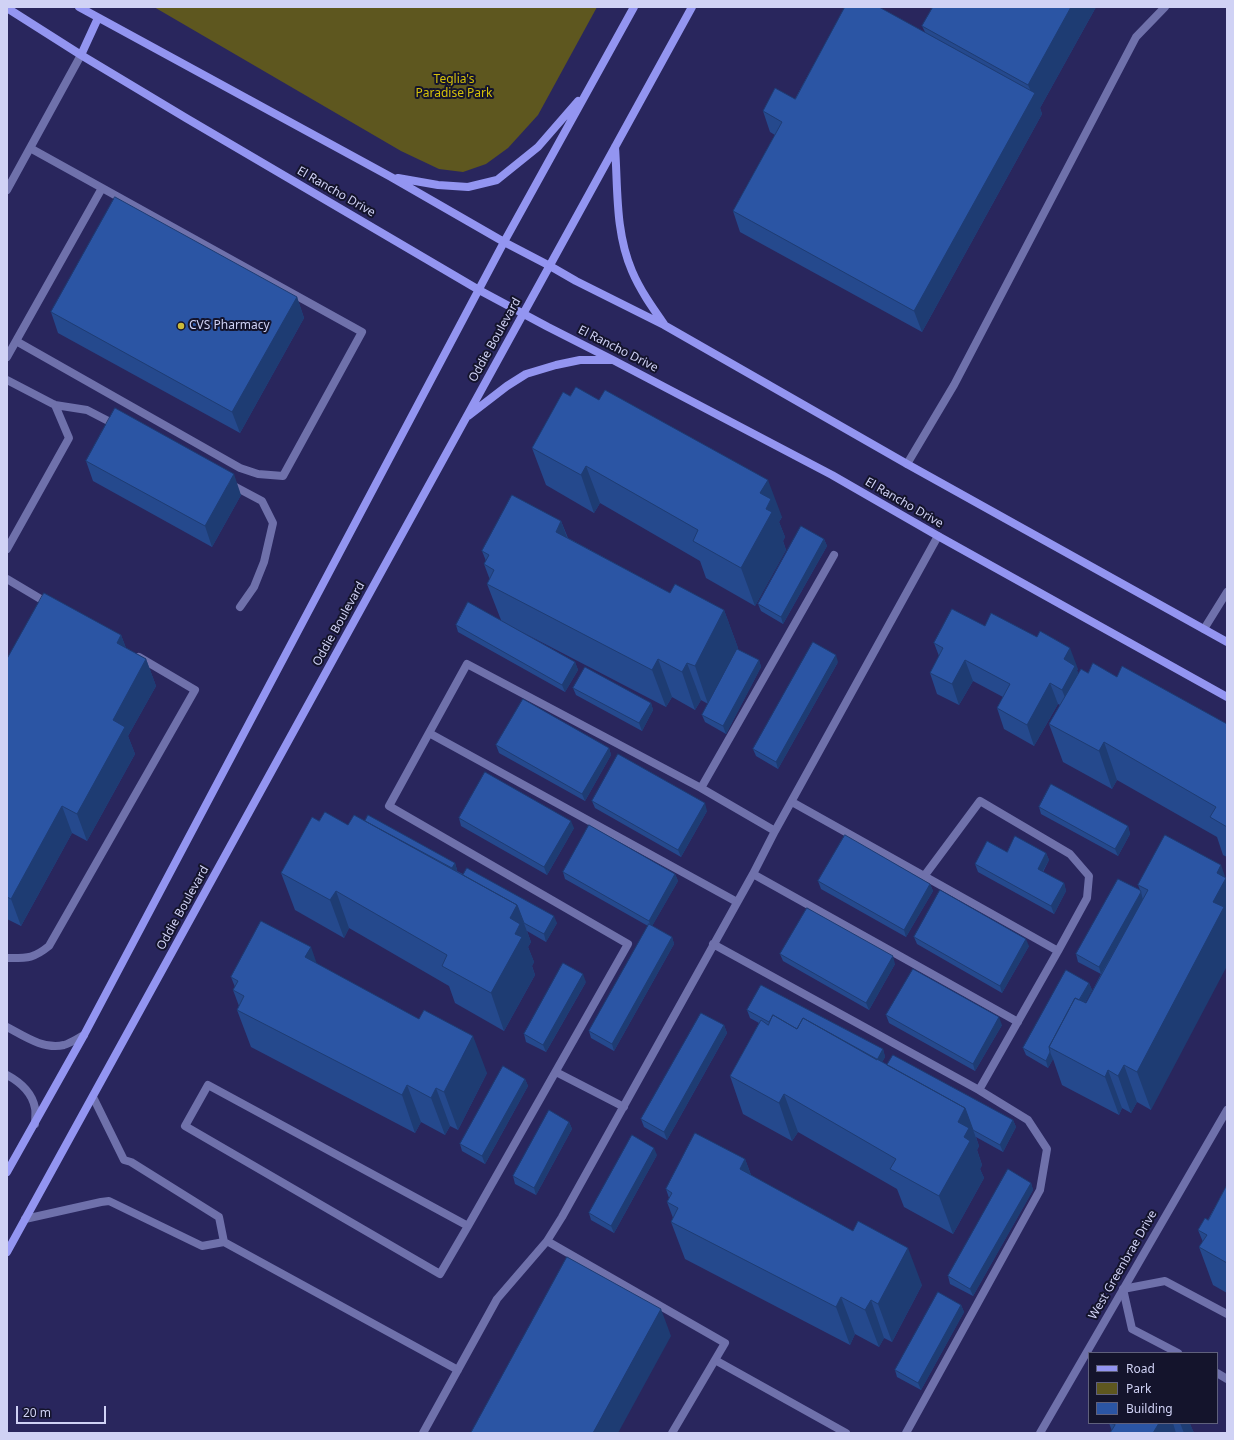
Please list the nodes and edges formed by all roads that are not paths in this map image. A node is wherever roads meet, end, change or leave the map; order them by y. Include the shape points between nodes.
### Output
1 (79, 7) edge
2 (634, 7) edge
3 (692, 7) edge
4 (1165, 7) edge
5 (7, 8) edge
6 (98, 18) junction
7 (81, 55) junction
8 (588, 90) junction
9 (615, 146) junction
10 (30, 148) junction
11 (391, 176) junction
12 (102, 188) junction
13 (7, 190) edge
14 (504, 242) junction
15 (550, 266) junction
16 (479, 290) junction
17 (523, 314) junction
18 (664, 325) junction
19 (16, 341) junction
20 (7, 357) edge
21 (613, 360) junction
22 (7, 380) edge
23 (55, 405) junction
24 (464, 419) junction
25 (122, 428) edge
26 (907, 464) junction
27 (220, 479) edge
28 (938, 536) junction
29 (7, 549) edge
30 (834, 554) dead end
31 (7, 579) edge
32 (1227, 592) edge
33 (54, 606) edge
34 (240, 607) dead end
35 (1204, 629) junction
36 (1227, 642) edge
37 (134, 654) edge
38 (1227, 697) edge
39 (428, 733) junction
40 (701, 788) junction
41 (792, 802) junction
42 (775, 832) junction
43 (753, 874) junction
44 (925, 875) junction
45 (737, 902) junction
46 (713, 944) junction
47 (1058, 951) junction
48 (7, 958) edge
49 (1018, 1022) junction
50 (7, 1027) edge
51 (84, 1035) junction
52 (556, 1072) junction
53 (7, 1075) edge
54 (979, 1090) junction
55 (93, 1096) junction
56 (624, 1107) junction
57 (1227, 1110) edge
58 (35, 1124) junction
59 (7, 1172) edge
60 (25, 1219) junction
61 (468, 1226) junction
62 (224, 1242) junction
63 (547, 1242) junction
64 (7, 1252) edge
65 (1123, 1289) junction
66 (1227, 1314) edge
67 (1176, 1352) edge
68 (715, 1360) junction
69 (458, 1370) junction
70 (1218, 1374) edge
71 (1227, 1378) edge
72 (423, 1433) edge
73 (672, 1433) edge
74 (846, 1433) edge
75 (906, 1433) edge
76 (1040, 1433) edge

1 - 6 main road
2 - 8 main road
3 - 9 main road, Oddie Boulevard
4 - 26 street via 1136,37 954,386
5 - 7 main road, El Rancho Drive
6 - 7 main road
6 - 11 main road
7 - 10 street
7 - 16 main road, El Rancho Drive
8 - 11 main road via 538,147 497,180 468,187 438,185
8 - 14 main road
9 - 15 main road, Oddie Boulevard
9 - 18 main road via 618,209 624,245 632,270 645,296
10 - 12 street
10 - 13 street
11 - 14 main road
12 - 19 street
12 - 19 street via 362,332 283,476 258,474 240,468
14 - 15 main road
14 - 16 main road
15 - 17 main road, Oddie Boulevard
15 - 18 main road
16 - 17 main road, El Rancho Drive
16 - 51 main road
17 - 21 main road, El Rancho Drive
17 - 24 main road, Oddie Boulevard
18 - 26 main road
19 - 20 street
21 - 24 main road via 580,360 526,374
21 - 28 main road, El Rancho Drive via 832,475
22 - 23 street
23 - 25 street via 87,410
23 - 29 street via 69,438
24 - 55 main road, Oddie Boulevard
26 - 35 main road
27 - 34 street via 262,500 273,523 264,562 254,587
28 - 38 main road, El Rancho Drive
28 - 41 street
30 - 40 street
31 - 33 street
32 - 35 street
35 - 36 main road
37 - 48 street via 195,690 48,946 37,955
39 - 40 street via 467,664
39 - 45 street
39 - 52 street via 389,806 628,944
40 - 42 street
41 - 42 street
41 - 44 street
42 - 43 street
43 - 45 street
43 - 49 street
44 - 47 street
44 - 47 street via 980,801 1070,854 1089,876 1087,898
45 - 46 street
46 - 54 street
46 - 56 street
47 - 49 street
49 - 54 street
50 - 51 street via 36,1042 54,1046 65,1045
51 - 58 main road
52 - 56 street
52 - 61 street
53 - 58 street via 29,1092 36,1108
54 - 75 street via 1028,1120 1047,1149 1040,1190
55 - 60 main road, Oddie Boulevard
55 - 62 street via 124,1160 219,1217
56 - 63 street
57 - 65 street, West Greenbrae Drive
58 - 59 main road
60 - 62 street via 109,1202 202,1246
60 - 64 main road, Oddie Boulevard
61 - 61 street via 440,1274 185,1126 208,1085
62 - 69 street
63 - 68 street via 725,1343
63 - 69 street via 497,1299
65 - 66 street via 1165,1281
65 - 67 street via 1132,1330
65 - 76 street, West Greenbrae Drive
68 - 73 street
68 - 74 street
69 - 72 street
70 - 71 street

